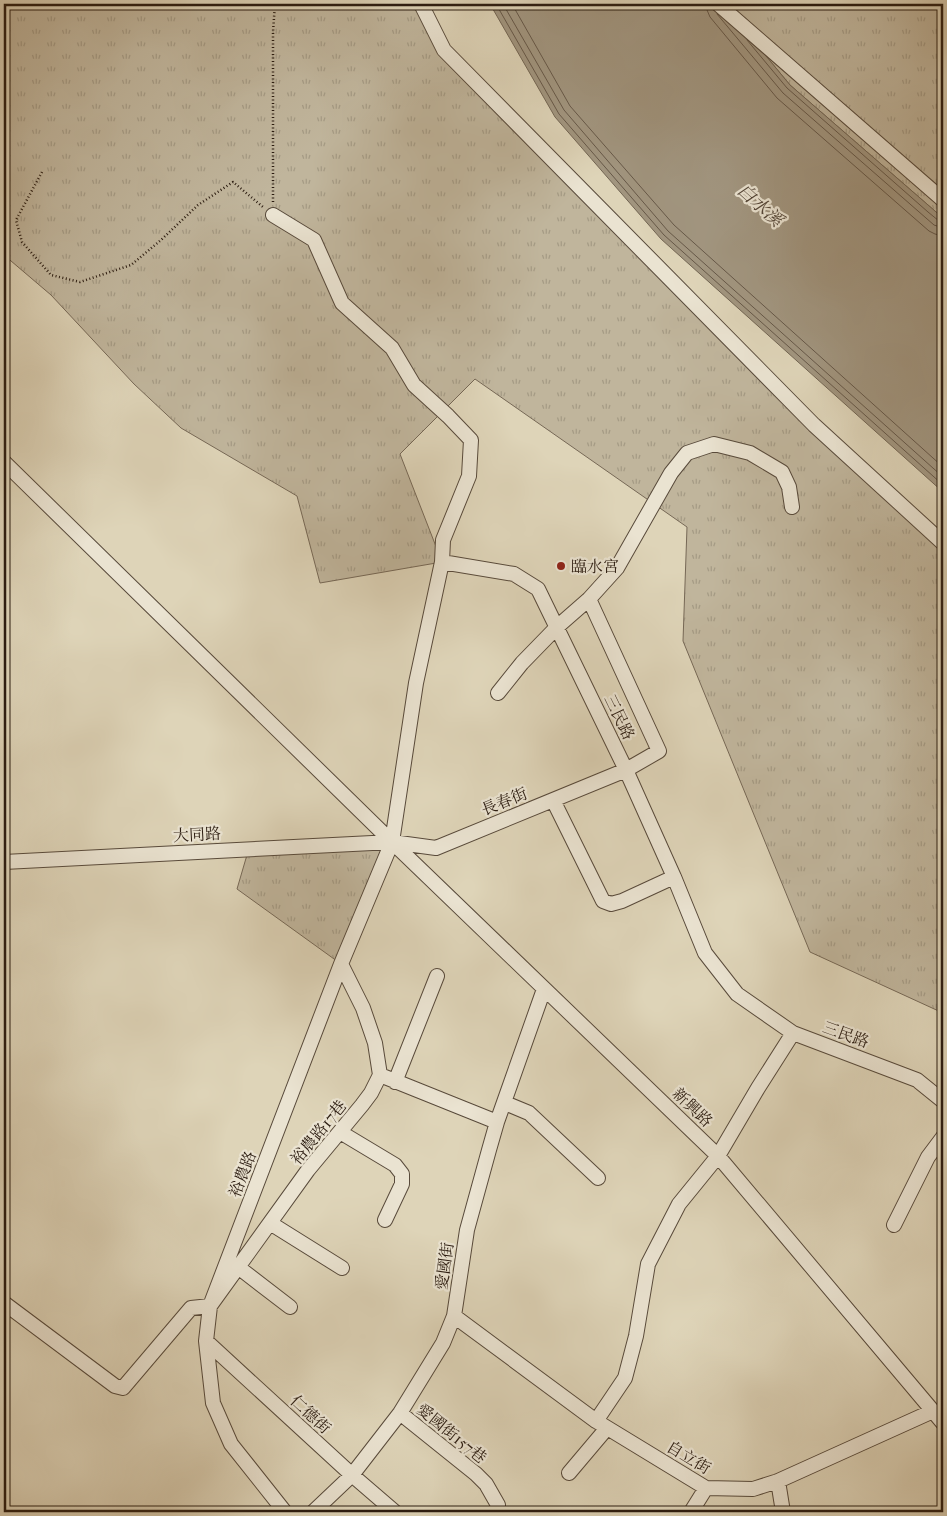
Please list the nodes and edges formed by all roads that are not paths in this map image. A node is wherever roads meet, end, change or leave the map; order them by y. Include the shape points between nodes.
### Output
1 (421, 4) edge
2 (718, 4) edge
3 (943, 200) edge
4 (273, 215) road end
5 (4, 462) edge
6 (792, 507) dead end
7 (943, 543) edge
8 (442, 562) junction
9 (589, 599) junction
10 (557, 627) junction
11 (498, 693) dead end
12 (626, 770) junction
13 (553, 800) junction
14 (392, 842) junction
15 (4, 862) edge
16 (674, 877) junction
17 (341, 964) junction
18 (438, 976) dead end
19 (544, 989) junction
20 (793, 1033) junction
21 (380, 1075) junction
22 (395, 1082) junction
23 (943, 1101) edge
24 (505, 1103) junction
25 (497, 1122) junction
26 (340, 1132) junction
27 (943, 1137) edge
28 (718, 1156) junction
29 (598, 1178) dead end
30 (386, 1220) dead end
31 (270, 1223) junction
32 (894, 1225) dead end
33 (238, 1267) junction
34 (342, 1268) dead end
35 (4, 1303) edge
36 (210, 1306) junction
37 (290, 1307) dead end
38 (454, 1316) junction
39 (206, 1340) junction
40 (933, 1411) junction
41 (400, 1414) junction
42 (943, 1423) edge
43 (602, 1424) junction
44 (569, 1473) dead end
45 (352, 1475) junction
46 (778, 1481) junction
47 (706, 1488) junction
48 (498, 1504) dead end
49 (285, 1512) edge
50 (313, 1512) edge
51 (395, 1512) edge
52 (691, 1512) edge
53 (783, 1512) edge

1 - 7 street via 444,50 814,425
2 - 3 street
4 - 8 street via 314,240 342,303 392,348 414,385 471,440 469,476 443,540
5 - 14 street, 新興路
6 - 9 street via 789,486 782,472 750,453 714,444 687,453 671,473 617,568
8 - 10 street, 三民路 via 514,574 538,589
8 - 14 street via 416,684
9 - 10 street
9 - 12 street, 長春街 via 659,751
10 - 11 street
10 - 12 street, 三民路
12 - 13 street, 長春街
12 - 16 street, 三民路
13 - 14 street, 長春街 via 436,848
13 - 16 street via 603,902 622,901
14 - 15 street, 大同路
14 - 17 street, 裕農路
14 - 19 street, 新興路
16 - 20 street, 三民路 via 705,953 737,994
17 - 21 street via 363,1008 375,1043
17 - 36 street, 裕農路
18 - 22 street
19 - 24 street, 愛國街
19 - 28 street, 新興路
20 - 23 street, 三民路 via 917,1080
20 - 28 street
21 - 22 street
21 - 26 street, 裕農路17巷 via 372,1093
22 - 25 street
24 - 25 street, 愛國街
24 - 29 street via 529,1113
25 - 38 street, 愛國街 via 467,1230
26 - 30 street via 395,1165 402,1174 402,1184
26 - 31 street, 裕農路17巷
27 - 32 street via 928,1158
28 - 40 street, 新興路
28 - 43 street via 679,1204 648,1264 625,1378
31 - 33 street, 裕農路17巷
31 - 34 street
33 - 36 street, 裕農路17巷
33 - 37 street
35 - 36 street via 115,1386 123,1388 191,1308
36 - 39 street, 裕農路
38 - 41 street, 愛國街 via 443,1344
38 - 43 street, 自立街
39 - 45 street, 仁德街
39 - 49 street, 裕農路 via 213,1403 231,1444
40 - 42 street, 新興路
40 - 46 street, 自立街
41 - 45 street, 愛國街
41 - 48 street, 愛國街157巷 via 476,1474
43 - 44 street
43 - 47 street, 自立街
45 - 50 street, 愛國街
45 - 51 street, 仁德街
46 - 47 street, 自立街 via 753,1489
46 - 53 street
47 - 52 street

